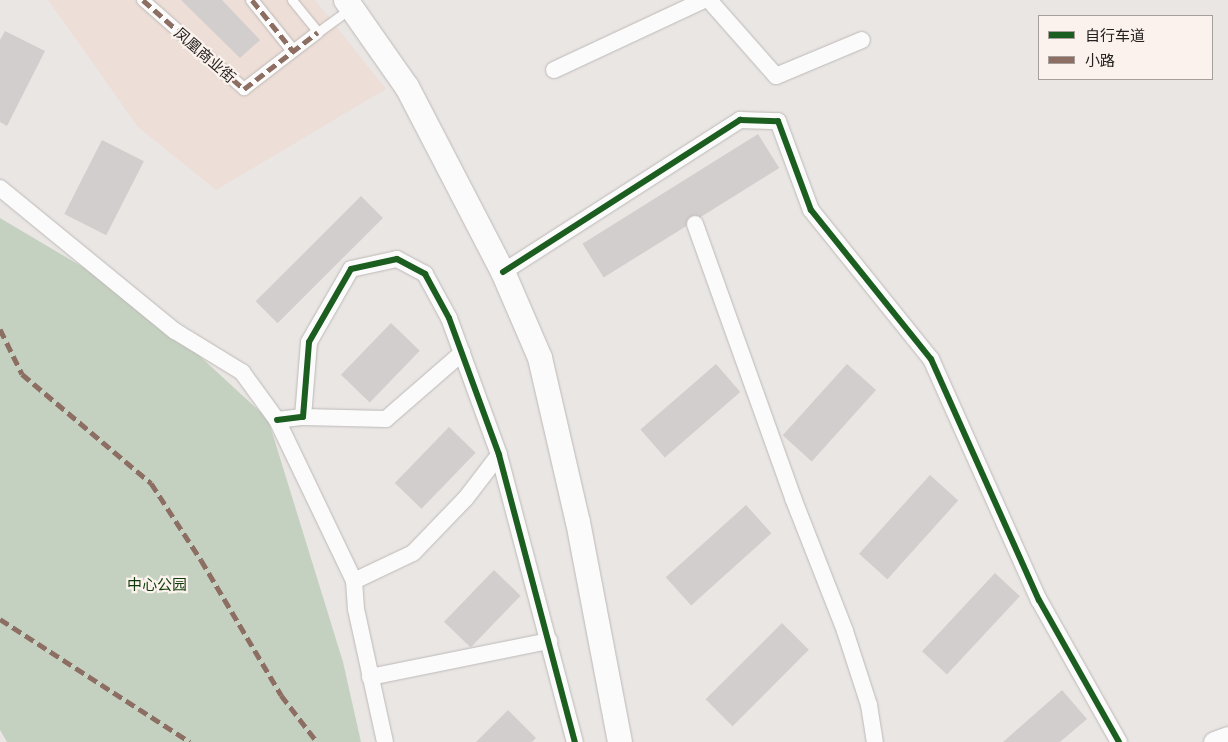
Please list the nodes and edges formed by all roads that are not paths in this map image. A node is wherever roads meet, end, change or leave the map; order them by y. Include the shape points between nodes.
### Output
1 (143, 0) edge
2 (252, 0) edge
3 (292, 0) edge
4 (704, 0) edge
5 (709, 0) edge
6 (349, 4) edge
7 (318, 32) junction
8 (862, 40) dead end
9 (294, 52) junction
10 (554, 70) dead end
11 (0, 188) edge
12 (695, 224) dead end
13 (503, 272) junction
14 (462, 353) junction
15 (303, 417) junction
16 (277, 420) junction
17 (499, 455) junction
18 (354, 581) junction
19 (549, 641) junction
20 (370, 677) junction
21 (1228, 737) edge
22 (385, 742) edge
23 (575, 742) edge
24 (620, 742) edge
25 (876, 742) edge
26 (1119, 742) edge
27 (1214, 742) edge

1 - 9 street, 凤凰商业街 via 244,89
2 - 9 street
3 - 7 lane
4 - 10 street
5 - 8 street via 776,76
6 - 7 lane
6 - 13 main road via 407,87
7 - 9 street, 凤凰商业街
11 - 16 street via 175,331 242,372
12 - 25 street via 845,630 869,706
13 - 24 main road via 540,358 578,522
13 - 26 street via 740,120 778,122 811,210 931,359 1039,600
14 - 15 street via 386,419
14 - 15 street via 449,318 426,274 397,259 351,269 309,342
14 - 17 street
15 - 16 street
16 - 18 street
17 - 18 street via 466,498 413,553
17 - 19 street
18 - 20 street
19 - 20 street
19 - 23 street
20 - 22 street
21 - 27 street

